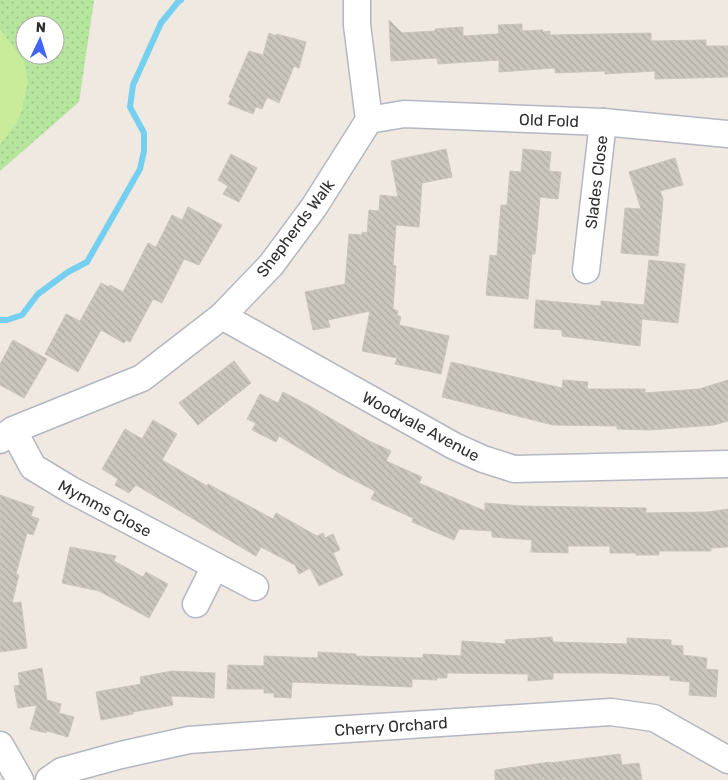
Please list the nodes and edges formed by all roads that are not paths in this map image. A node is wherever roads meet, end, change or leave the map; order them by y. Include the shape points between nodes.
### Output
1 (357, 0) edge
2 (369, 120) junction
3 (604, 122) junction
4 (728, 134) edge
5 (586, 270) dead end
6 (222, 316) junction
7 (6, 435) edge
8 (728, 464) edge
9 (215, 566) junction
10 (255, 587) dead end
11 (196, 604) dead end
12 (0, 745) edge
13 (728, 760) edge
14 (20, 780) edge
15 (49, 780) edge

1 - 2 street
2 - 3 street, Old Fold via 404,114
2 - 6 street, Shepherds Walk via 314,207 271,265
3 - 4 street, Old Fold
3 - 5 street, Slades Close via 578,243
6 - 7 street, Shepherds Walk via 142,378
6 - 8 street, Woodvale Avenue via 454,446 514,469
7 - 9 street, Mymms Close via 33,467
9 - 10 street, Mymms Close
9 - 11 street
12 - 14 street
13 - 15 street, Cherry Orchard via 654,718 612,712 189,740 62,771

